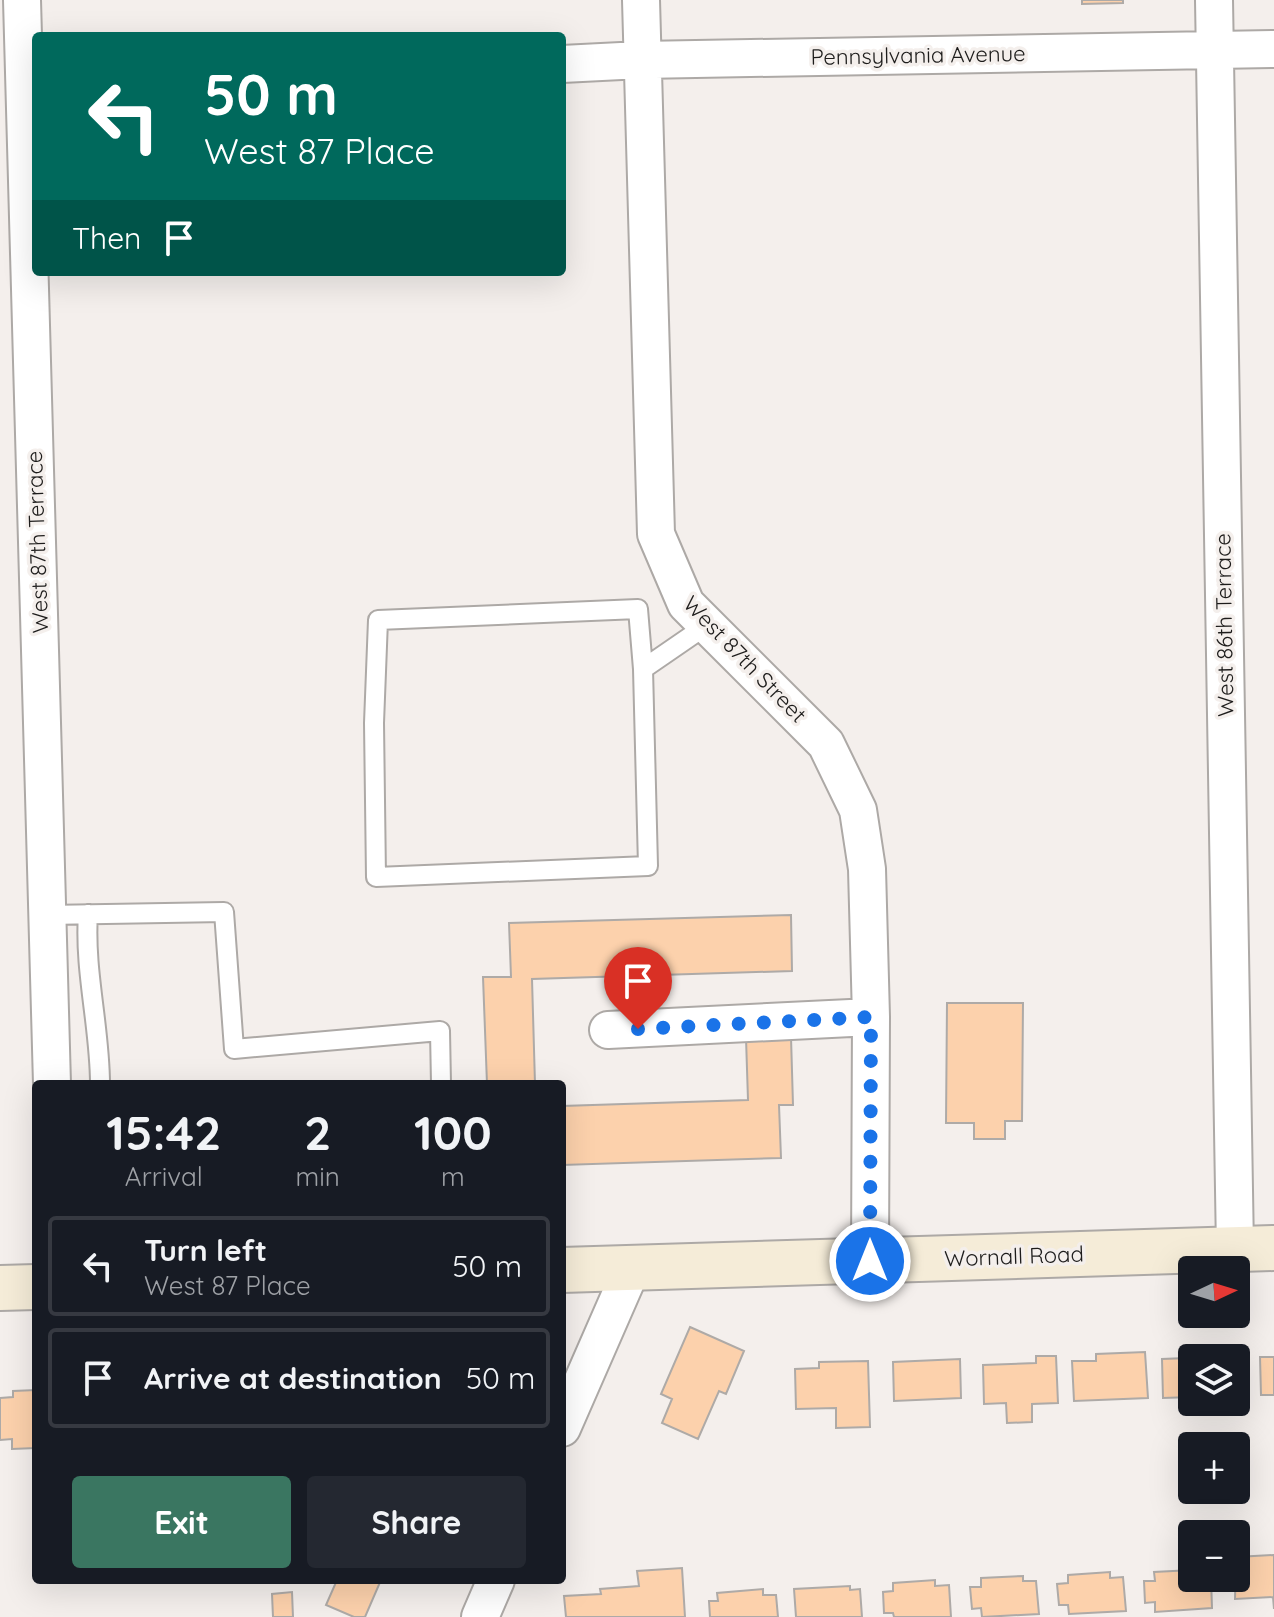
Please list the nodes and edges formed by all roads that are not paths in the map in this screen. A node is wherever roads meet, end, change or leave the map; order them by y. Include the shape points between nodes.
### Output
1 (22, 0) edge
2 (641, 0) edge
3 (1214, 0) edge
4 (1214, 49) junction
5 (1274, 49) edge
6 (641, 60) junction
7 (566, 64) edge
8 (30, 94) edge
9 (32, 191) edge
10 (34, 276) edge
11 (707, 625) junction
12 (643, 669) junction
13 (88, 914) junction
14 (47, 915) junction
15 (871, 1017) junction
16 (608, 1030) dead end
17 (52, 1080) edge
18 (100, 1080) edge
19 (441, 1080) edge
20 (1255, 1248) edge
21 (870, 1261) junction
22 (632, 1268) junction
23 (566, 1270) edge
24 (32, 1287) edge
25 (0, 1288) edge
26 (566, 1419) edge
27 (494, 1584) edge
28 (480, 1617) edge

1 - 8 street, West 87th Terrace
2 - 6 street, West 87th Street
3 - 4 street, West 86th Terrace
4 - 5 street, Pennsylvania Avenue
4 - 6 street, Pennsylvania Avenue
4 - 20 street, West 86th Terrace
6 - 7 street, Pennsylvania Avenue
6 - 11 street, West 87th Street via 656,534 686,604
8 - 9 street, West 87th Terrace
10 - 14 street, West 87th Terrace
11 - 12 lane
11 - 15 street, West 87th Street via 826,744 858,810 867,869
12 - 12 lane via 638,609 378,620 376,877 648,866
13 - 14 lane
13 - 18 lane
13 - 19 lane via 224,912 234,1049 440,1031
14 - 17 street, West 87th Terrace
15 - 16 street
15 - 21 street, West 87th Street
20 - 21 main road, Wornall Road
21 - 22 main road, Wornall Road
22 - 23 main road, Wornall Road
22 - 26 street
24 - 25 main road
27 - 28 street

